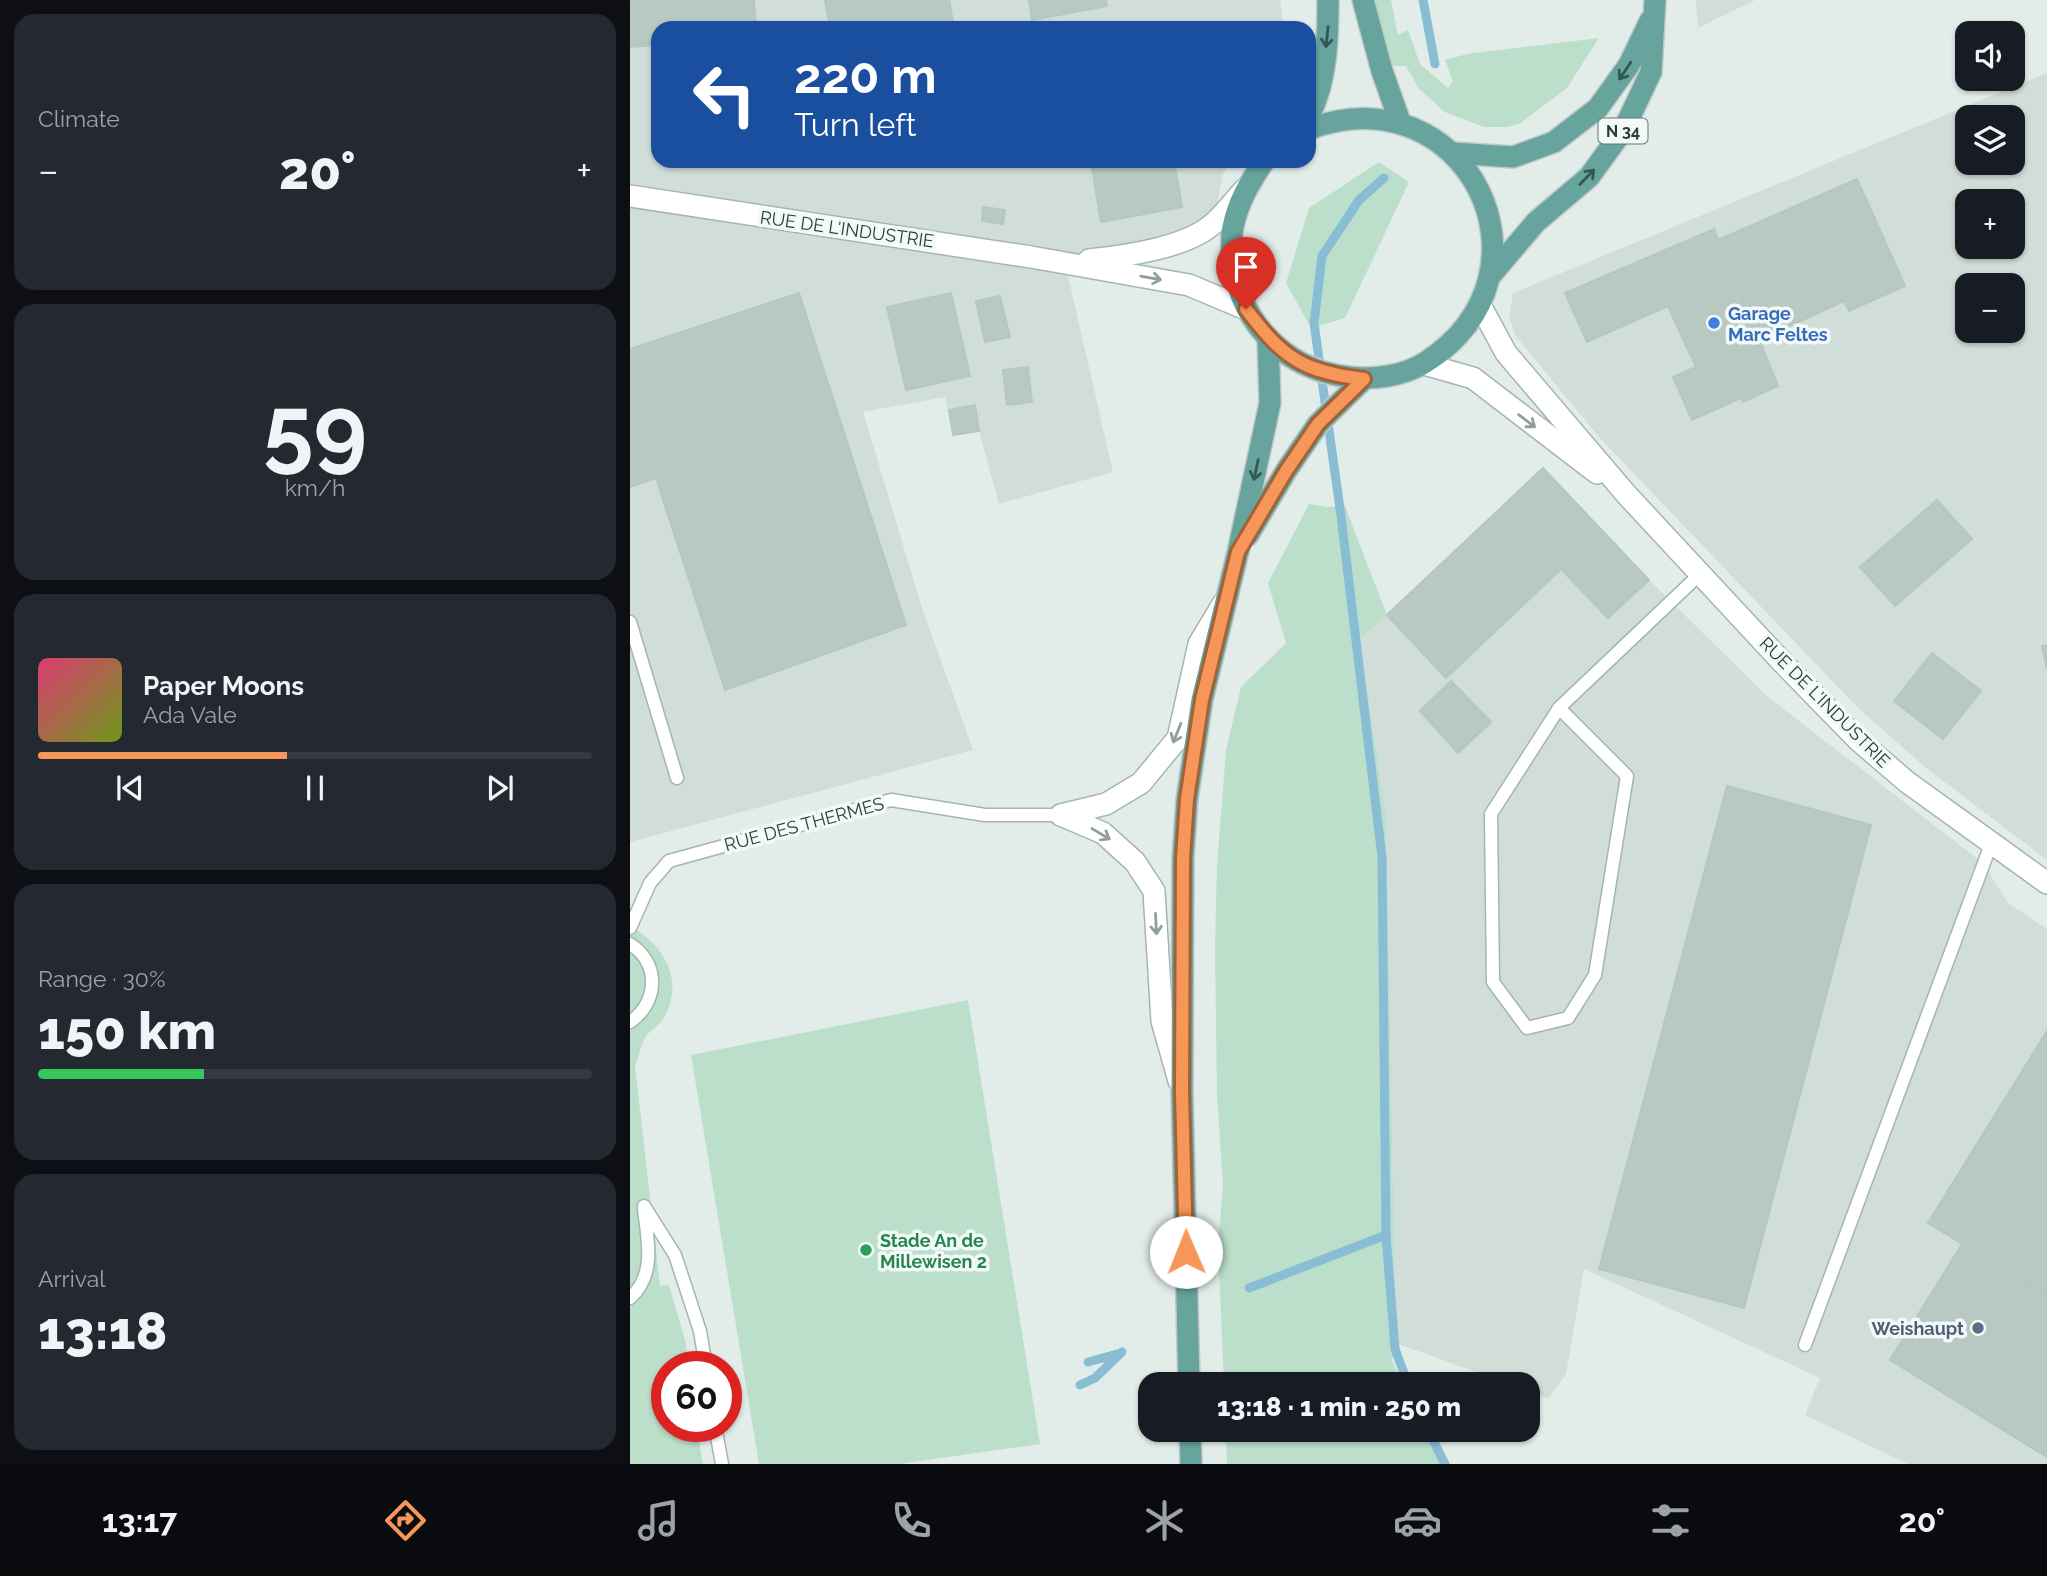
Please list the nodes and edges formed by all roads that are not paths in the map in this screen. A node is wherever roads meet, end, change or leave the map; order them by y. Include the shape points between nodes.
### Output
1 (1328, 0) edge
2 (1363, 0) edge
3 (1655, 5) edge
4 (1316, 102) edge
5 (1400, 122) junction
6 (1316, 126) edge
7 (1453, 153) junction
8 (1259, 168) edge
9 (1244, 190) junction
10 (630, 196) edge
11 (1065, 262) junction
12 (1491, 275) junction
13 (1480, 305) junction
14 (1246, 309) junction
15 (1268, 339) junction
16 (1424, 364) junction
17 (1364, 379) junction
18 (1626, 494) junction
19 (1238, 552) junction
20 (1700, 574) junction
21 (1225, 602) junction
22 (630, 622) edge
23 (1559, 708) junction
24 (677, 778) dead end
25 (1061, 815) junction
26 (1991, 844) junction
27 (2047, 883) edge
28 (630, 928) edge
29 (630, 944) edge
30 (630, 1022) edge
31 (1182, 1092) junction
32 (630, 1298) edge
33 (1805, 1345) dead end
34 (703, 1351) edge
35 (1189, 1372) edge
36 (718, 1442) edge
37 (1190, 1442) edge
38 (722, 1464) edge
39 (1191, 1464) edge

1 -> 4 main road via 1323,74
2 - 5 main road
3 -> 7 main road, N 34 via 1629,65 1598,108 1554,142 1513,157
12 -> 3 main road, N 34 via 1536,222 1589,177 1625,129 1651,72
5 - 6 main road, N 34 via 1366,117
5 - 7 main road, N 34
7 - 12 main road, N 34 via 1487,208 1493,239
8 - 9 main road, N 34
9 - 11 street, RUE DE L'INDUSTRIE via 1213,224 1182,240 1129,256
9 - 14 main road, N 34 via 1232,229 1233,270
10 - 11 street, RUE DE L'INDUSTRIE
11 -> 14 street, RUE DE L'INDUSTRIE via 1189,285
12 - 13 main road, N 34
13 - 16 main road, N 34 via 1457,339
13 - 18 street, RUE DE L'INDUSTRIE via 1506,353
14 - 15 main road, N 34
15 - 17 main road, N 34 via 1298,362 1330,375
15 -> 19 main road via 1270,403
16 - 17 main road, N 34 via 1395,375
16 -> 18 street, RUE DE L'INDUSTRIE via 1473,378
17 - 19 main road via 1318,424
18 - 20 street, RUE DE L'INDUSTRIE
19 - 21 main road
20 - 23 lane
20 - 26 street, RUE DE L'INDUSTRIE via 1858,740
21 -> 25 street, RUE DES THERMES via 1199,645 1178,737 1141,783 1106,804
21 - 31 main road via 1202,700 1187,799
22 - 24 lane
23 - 23 lane via 1491,814 1493,982 1527,1028 1568,1018 1595,975 1627,776
25 - 28 lane, RUE DES THERMES via 985,815 891,800 668,860 650,883
25 -> 31 street, RUE DES THERMES via 1103,833 1135,862 1154,891 1162,1021
26 - 27 street, RUE DE L'INDUSTRIE
26 - 33 lane
29 - 30 lane via 647,960 653,987 643,1012
31 - 35 main road
32 - 34 lane via 640,1290 649,1258 644,1206 675,1255
36 - 38 lane
37 - 39 main road

